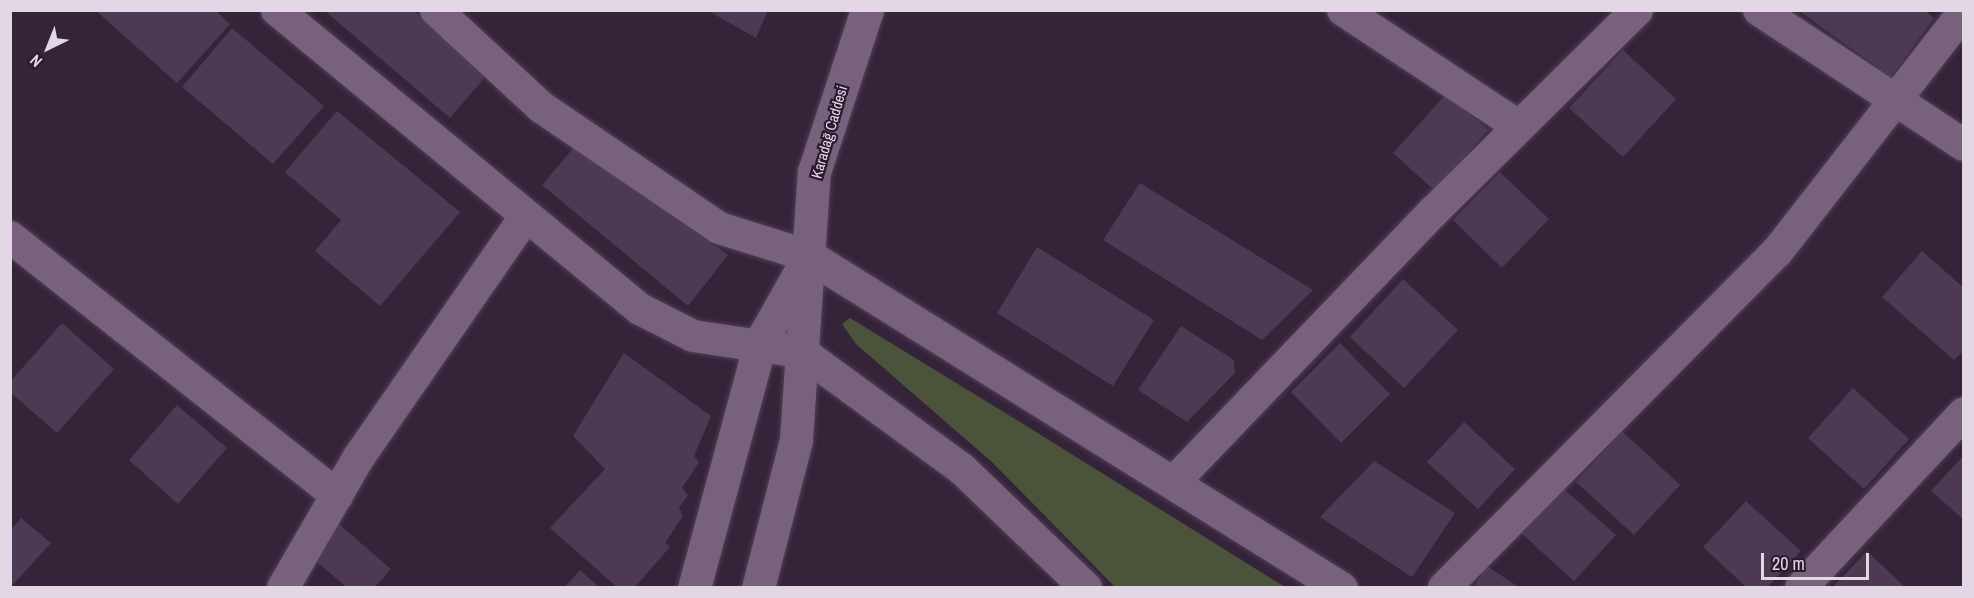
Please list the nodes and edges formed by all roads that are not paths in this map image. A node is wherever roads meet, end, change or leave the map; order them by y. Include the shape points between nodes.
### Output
1 (277, 10) edge
2 (436, 10) edge
3 (867, 10) edge
4 (1343, 10) edge
5 (1637, 10) edge
6 (1759, 10) edge
7 (1964, 12) edge
8 (1898, 99) junction
9 (1518, 126) junction
10 (1964, 145) edge
11 (526, 216) junction
12 (10, 237) edge
13 (809, 256) junction
14 (760, 343) junction
15 (802, 352) junction
16 (1964, 413) edge
17 (1173, 483) junction
18 (337, 495) junction
19 (283, 588) edge
20 (694, 588) edge
21 (758, 588) edge
22 (1086, 588) edge
23 (1341, 588) edge
24 (1444, 588) edge
25 (1801, 588) edge

1 - 11 street
2 - 13 street via 541,107 719,228
3 - 13 street, Karadağ Caddesi via 814,172
4 - 9 street
5 - 9 street
6 - 8 street
7 - 8 street
8 - 10 street
8 - 24 street via 1777,252
9 - 17 street
11 - 14 street via 640,309 693,336
11 - 18 street
12 - 18 street
13 - 14 street
13 - 15 street, Karadağ Caddesi
13 - 17 street
14 - 15 street
14 - 20 street
15 - 21 street, Karadağ Caddesi via 796,440
15 - 22 street via 962,469
16 - 25 street
17 - 23 street
18 - 19 street

